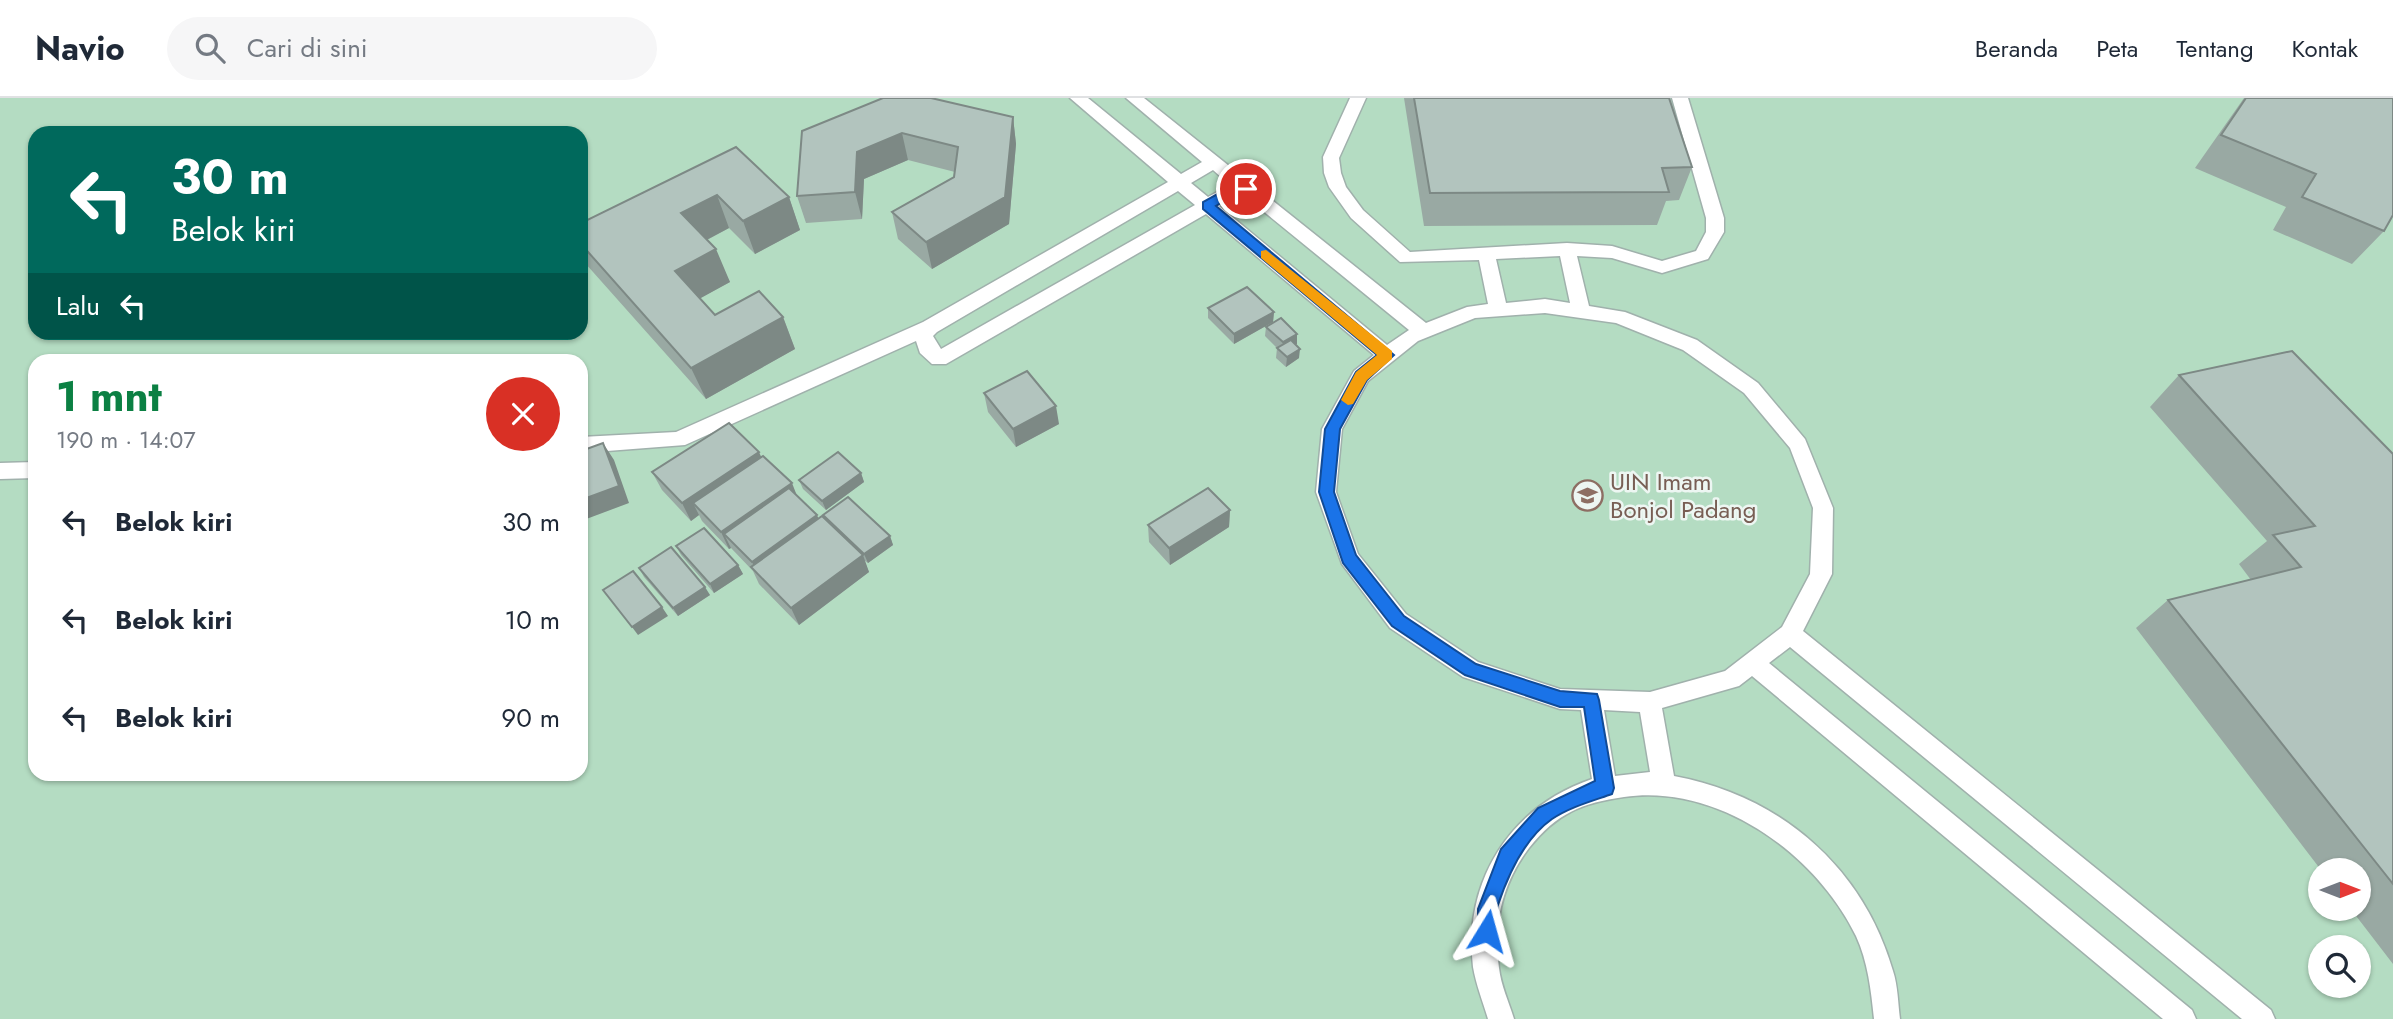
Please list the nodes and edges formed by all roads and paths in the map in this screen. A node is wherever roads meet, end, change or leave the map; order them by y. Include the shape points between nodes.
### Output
1 (1078, 98) edge
2 (1134, 98) edge
3 (1358, 98) edge
4 (1680, 98) edge
5 (1213, 163) junction
6 (1178, 182) junction
7 (1241, 186) junction
8 (1207, 205) junction
9 (1567, 249) junction
10 (1486, 252) junction
11 (1498, 310) junction
12 (1581, 311) junction
13 (930, 327) junction
14 (1423, 331) junction
15 (1387, 355) junction
16 (588, 445) edge
17 (28, 470) edge
18 (0, 471) edge
19 (1790, 634) junction
20 (1752, 662) junction
21 (1591, 700) junction
22 (1650, 702) junction
23 (1664, 785) junction
24 (1605, 788) junction
25 (1501, 1019) edge
26 (1887, 1019) edge
27 (2183, 1019) edge
28 (2262, 1019) edge

1 - 6 street
2 - 5 street
3 - 10 street via 1331,157 1333,174 1351,207 1406,258
4 - 9 street via 1716,218 1707,248 1692,259 1661,267 1612,252
5 - 6 street
5 - 7 street
6 - 8 street
6 - 13 street
7 - 8 street
7 - 14 street
8 - 13 street via 939,359 927,348 923,335
8 - 15 street
9 - 10 street
9 - 12 street
10 - 11 street
11 - 12 street via 1545,306
11 - 14 street via 1473,312
12 - 19 street via 1619,317 1690,345 1751,388 1798,444 1823,508 1821,574
13 - 16 street via 678,440
14 - 15 street
15 - 21 street via 1362,376 1332,429 1326,492 1349,558 1398,621 1471,670 1560,699
17 - 18 street
19 - 20 street
19 - 28 street
20 - 22 street via 1731,679
20 - 27 street
21 - 22 street
21 - 24 street
22 - 23 street
23 - 24 street
23 - 26 street via 1713,794 1772,822 1824,866 1864,923 1886,989
24 - 25 street via 1544,814 1507,855 1487,909 1487,973

